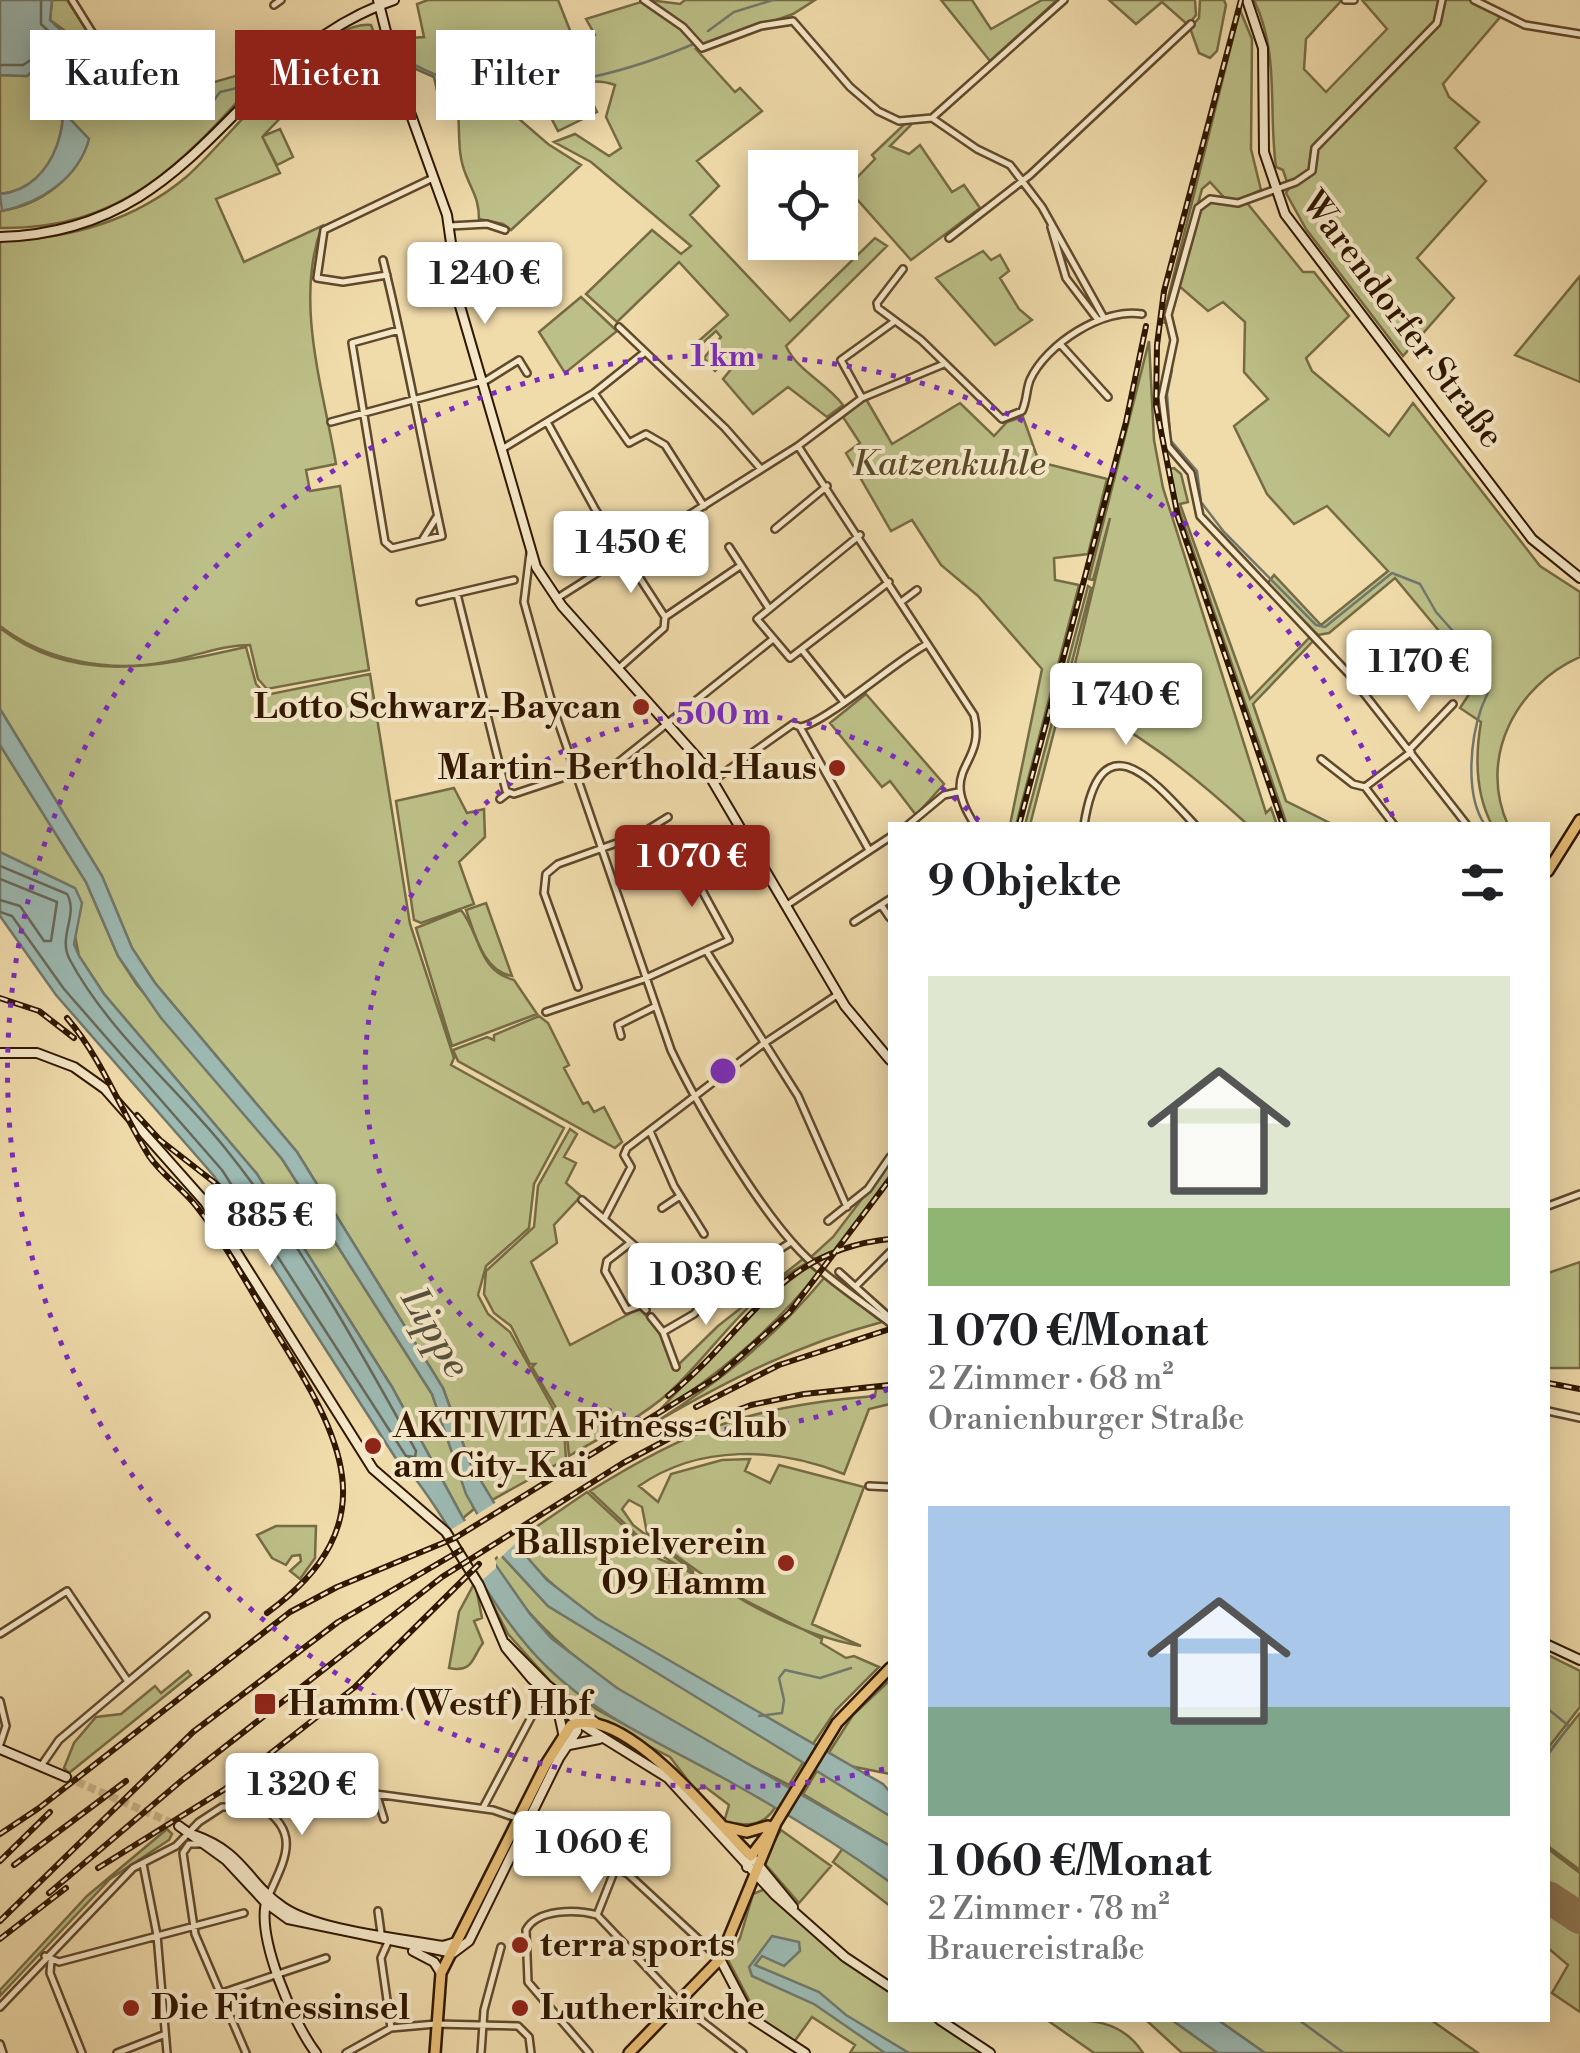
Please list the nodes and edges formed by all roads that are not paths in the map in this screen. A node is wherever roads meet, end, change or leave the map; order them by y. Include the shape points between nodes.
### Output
1 (72, 0) edge
2 (281, 0) edge
3 (394, 0) edge
4 (644, 0) edge
5 (1064, 0) edge
6 (1247, 0) edge
7 (1345, 0) edge
8 (1354, 0) edge
9 (1442, 0) edge
10 (1474, 0) edge
11 (378, 3) edge
12 (274, 5) dead end
13 (1191, 24) dead end
14 (91, 30) edge
15 (1580, 34) edge
16 (932, 118) junction
17 (433, 178) junction
18 (1024, 180) junction
19 (1274, 189) junction
20 (1049, 219) junction
21 (450, 226) junction
22 (504, 230) dead end
23 (0, 237) edge
24 (949, 238) dead end
25 (384, 260) dead end
26 (903, 269) dead end
27 (387, 274) junction
28 (1142, 314) dead end
29 (1101, 319) junction
30 (896, 321) junction
31 (619, 327) dead end
32 (399, 330) junction
33 (1061, 345) junction
34 (644, 353) junction
35 (840, 360) junction
36 (834, 364) dead end
37 (944, 364) junction
38 (527, 373) dead end
39 (482, 382) junction
40 (594, 393) junction
41 (1108, 397) dead end
42 (862, 398) junction
43 (414, 399) junction
44 (363, 413) junction
45 (331, 422) dead end
46 (547, 422) junction
47 (798, 446) junction
48 (501, 449) junction
49 (761, 469) junction
50 (827, 486) junction
51 (704, 506) junction
52 (438, 516) junction
53 (775, 529) dead end
54 (860, 534) junction
55 (422, 541) junction
56 (729, 546) dead end
57 (530, 553) junction
58 (625, 556) junction
59 (740, 566) junction
60 (540, 575) junction
61 (1580, 578) edge
62 (514, 580) dead end
63 (889, 582) junction
64 (524, 587) junction
65 (917, 590) dead end
66 (457, 594) junction
67 (556, 599) junction
68 (420, 602) dead end
69 (902, 602) junction
70 (768, 606) junction
71 (665, 617) junction
72 (773, 639) junction
73 (927, 644) junction
74 (802, 650) junction
75 (618, 668) junction
76 (843, 702) junction
77 (1454, 704) dead end
78 (668, 724) junction
79 (796, 725) junction
80 (1410, 751) junction
81 (1321, 758) dead end
82 (619, 762) dead end
83 (574, 774) junction
84 (714, 780) junction
85 (1365, 787) junction
86 (958, 792) junction
87 (508, 793) junction
88 (500, 799) dead end
89 (668, 817) dead end
90 (1580, 820) edge
91 (911, 822) edge
92 (973, 822) edge
93 (1085, 822) edge
94 (1192, 822) edge
95 (1392, 822) edge
96 (1465, 822) edge
97 (637, 836) junction
98 (888, 838) edge
99 (600, 849) junction
100 (870, 850) junction
101 (1550, 868) edge
102 (888, 899) edge
103 (881, 904) junction
104 (787, 905) junction
105 (888, 915) edge
106 (854, 922) dead end
107 (707, 952) junction
108 (644, 979) junction
109 (578, 988) dead end
110 (838, 994) junction
111 (654, 1007) junction
112 (546, 1012) dead end
113 (621, 1036) dead end
114 (763, 1044) junction
115 (3, 1055) edge
116 (888, 1057) edge
117 (695, 1095) junction
118 (650, 1130) junction
119 (888, 1160) edge
120 (1580, 1194) edge
121 (680, 1196) junction
122 (582, 1200) dead end
123 (1550, 1205) edge
124 (662, 1208) dead end
125 (846, 1208) junction
126 (604, 1219) junction
127 (828, 1222) dead end
128 (704, 1234) dead end
129 (792, 1242) junction
130 (630, 1244) junction
131 (888, 1254) edge
132 (839, 1272) dead end
133 (856, 1285) junction
134 (712, 1294) junction
135 (646, 1310) dead end
136 (651, 1317) dead end
137 (888, 1321) edge
138 (663, 1332) junction
139 (676, 1367) dead end
140 (1550, 1411) edge
141 (1580, 1418) edge
142 (868, 1486) dead end
143 (888, 1487) edge
144 (206, 1616) dead end
145 (0, 1634) edge
146 (506, 1644) junction
147 (1550, 1647) edge
148 (1580, 1660) edge
149 (888, 1670) edge
150 (126, 1680) junction
151 (544, 1693) junction
152 (0, 1701) edge
153 (556, 1706) junction
154 (575, 1708) junction
155 (578, 1722) junction
156 (597, 1724) junction
157 (563, 1733) junction
158 (604, 1740) junction
159 (569, 1744) junction
160 (0, 1747) edge
161 (40, 1766) junction
162 (66, 1777) tunnel mouth
163 (338, 1788) dead end
164 (376, 1793) junction
165 (484, 1808) junction
166 (384, 1820) dead end
167 (523, 1821) junction
168 (716, 1822) junction
169 (773, 1825) junction
170 (179, 1826) tunnel mouth
171 (189, 1834) junction
172 (200, 1844) junction
173 (143, 1864) junction
174 (752, 1864) junction
175 (616, 1866) junction
176 (765, 1885) junction
177 (745, 1895) junction
178 (268, 1900) junction
179 (796, 1910) junction
180 (378, 1911) dead end
181 (244, 1913) dead end
182 (596, 1915) junction
183 (288, 1918) junction
184 (193, 1926) junction
185 (381, 1933) junction
186 (157, 1936) junction
187 (462, 1937) junction
188 (388, 1942) junction
189 (400, 1944) junction
190 (270, 1946) junction
191 (501, 1947) dead end
192 (453, 1952) junction
193 (326, 1958) dead end
194 (48, 1959) junction
195 (720, 1959) junction
196 (279, 1973) junction
197 (441, 1973) junction
198 (888, 1985) edge
199 (219, 1994) junction
200 (681, 2004) junction
201 (0, 2007) edge
202 (943, 2022) edge
203 (436, 2024) junction
204 (482, 2026) junction
205 (390, 2028) junction
206 (163, 2035) junction
207 (0, 2044) edge
208 (4, 2053) edge
209 (82, 2053) edge
210 (117, 2053) edge
211 (167, 2053) edge
212 (246, 2053) edge
213 (316, 2053) edge
214 (346, 2053) edge
215 (435, 2053) edge
216 (482, 2053) edge
217 (530, 2053) edge
218 (589, 2053) edge
219 (629, 2053) edge
220 (743, 2053) edge
221 (805, 2053) edge
222 (990, 2053) edge

1 - 14 street
2 - 12 street
3 - 11 main road
4 - 16 street via 702,48 761,26 794,22 878,111 898,120
5 - 16 street
6 - 19 main road, Warendorfer Straße via 1263,48 1262,135
7 - 8 street
9 - 19 street via 1436,23 1314,148 1312,170
10 - 15 street via 1525,25
11 - 17 main road
11 - 23 main road via 294,58 154,190 76,225
13 - 18 street
16 - 18 street
17 - 21 main road
17 - 27 street via 324,230 315,276 343,282
18 - 20 street
18 - 24 street
19 - 61 main road, Warendorfer Straße via 1304,244 1521,524 1545,553
19 - 80 street via 1238,203 1210,199 1198,208 1170,308 1173,336 1162,398 1167,442 1192,472 1197,511 1338,662
20 - 29 street
20 - 29 street via 1058,264
21 - 22 street
21 - 39 main road via 458,295
25 - 27 street
26 - 30 street via 877,303
27 - 32 street
28 - 29 street
29 - 33 street
30 - 35 street
30 - 37 street
31 - 34 street
32 - 43 street
32 - 44 street via 352,341
33 - 37 street via 1030,380 1022,411 1007,419 998,418
33 - 41 street
34 - 40 street
34 - 49 street
35 - 36 street
35 - 42 street
37 - 42 street
38 - 39 street via 518,360
39 - 43 street
39 - 48 main road
40 - 46 street
40 - 51 street via 629,443 646,434 665,445
42 - 47 street
43 - 44 street
43 - 52 street
44 - 45 street
44 - 55 street via 388,547
46 - 48 street
46 - 58 street
47 - 49 street
47 - 50 street
48 - 57 main road
49 - 51 street
50 - 53 street
50 - 54 street
51 - 58 street
52 - 55 street
52 - 55 street via 442,536
54 - 63 street
54 - 70 street
56 - 59 street
57 - 60 main road
57 - 64 street
58 - 67 street
58 - 71 street
59 - 70 street
59 - 71 street
60 - 64 street
60 - 67 main road
62 - 66 street
63 - 69 street
63 - 74 street
64 - 83 street
65 - 69 street
66 - 68 street
66 - 87 street
67 - 75 main road
69 - 73 street
70 - 72 street via 756,616
71 - 75 street via 664,628
72 - 74 street via 788,658
72 - 78 street
73 - 76 street
73 - 86 street via 976,720 976,743
74 - 76 street
75 - 78 main road
76 - 79 street via 813,725
77 - 80 street
78 - 82 street
78 - 84 main road
79 - 84 street
79 - 100 street
80 - 85 street
80 - 96 street
81 - 85 street
83 - 87 street
83 - 99 street
84 - 104 main road
85 - 95 street
86 - 91 street via 944,794
86 - 92 street
87 - 88 street
89 - 97 street
90 - 101 main road
93 - 94 street via 1100,778 1128,766 1145,772
97 - 99 street
97 - 107 street via 652,884 686,861 730,940
98 - 100 street
99 - 108 street
99 - 109 street via 552,868 544,880
100 - 104 street
102 - 103 street
103 - 105 street
103 - 106 street
104 - 110 main road
107 - 108 street
107 - 114 street
108 - 111 street
108 - 112 street
110 - 114 street
110 - 116 main road
111 - 113 street via 618,1025
111 - 117 street
114 - 117 street
114 - 125 street via 798,1096
115 - 146 main road via 34,1052 96,1081 188,1180 373,1469 446,1532
117 - 118 street
117 - 129 street
118 - 121 street
118 - 126 street via 627,1148 632,1168
119 - 125 street
120 - 123 street
121 - 124 street
121 - 128 street
122 - 126 street
125 - 127 street
126 - 130 street
129 - 134 street
129 - 137 street
130 - 134 street via 673,1279
130 - 135 street via 606,1261 605,1271 628,1310
131 - 133 street
132 - 133 street
133 - 137 street
134 - 138 street
136 - 138 street
138 - 139 street
140 - 141 street
142 - 143 street
144 - 150 street
145 - 150 street via 67,1592
146 - 151 main road
146 - 154 main road
147 - 148 main road
149 - 169 main road via 845,1711
150 - 161 street via 51,1747
151 - 153 main road
151 - 165 street
152 - 160 street via 6,1717
153 - 155 main road
153 - 157 main road
154 - 155 main road
154 - 156 main road
155 - 156 main road
155 - 157 main road
155 - 158 main road
155 - 159 main road
156 - 168 main road via 664,1763
157 - 167 main road
158 - 159 main road
158 - 174 main road via 674,1784
159 - 167 main road
160 - 161 main road
161 - 162 main road
163 - 164 street
164 - 165 street
164 - 166 street
165 - 167 street
167 - 175 street
167 - 187 main road
167 - 192 main road via 469,1941
168 - 169 main road via 742,1832
168 - 174 main road
169 - 174 main road
170 - 171 main road
171 - 172 main road
171 - 173 street
171 - 178 main road via 227,1849
171 - 178 street via 226,1806 266,1810 283,1833 288,1857
172 - 178 main road
172 - 184 street via 190,1844 183,1854
173 - 186 street
173 - 194 street
174 - 176 main road
174 - 177 main road
174 - 179 main road
175 - 182 street
175 - 195 street
176 - 177 main road
176 - 179 main road
177 - 195 main road
178 - 183 main road
178 - 185 main road via 303,1917
178 - 190 main road via 263,1915
179 - 198 main road via 845,1957
180 - 185 street
181 - 184 street
182 - 200 street
182 - 218 street via 565,1913 529,1924 525,1960 528,1982
183 - 188 main road
183 - 190 main road via 274,1924
184 - 186 street
184 - 199 street
185 - 187 main road via 443,1946
186 - 194 street
186 - 206 street
187 - 192 main road
188 - 189 main road
188 - 205 street via 381,1958
189 - 192 main road
189 - 197 main road
190 - 196 main road
191 - 204 street
192 - 197 main road
193 - 196 street
194 - 201 street
194 - 209 street
195 - 200 main road
195 - 221 main road via 751,2018
196 - 199 street
196 - 213 main road
197 - 203 main road
199 - 212 street
200 - 219 main road
200 - 220 street
202 - 222 main road
203 - 204 street
203 - 205 street
203 - 215 main road
204 - 216 street
204 - 217 street via 522,2028
205 - 214 street
206 - 210 street
206 - 211 street
207 - 208 street

